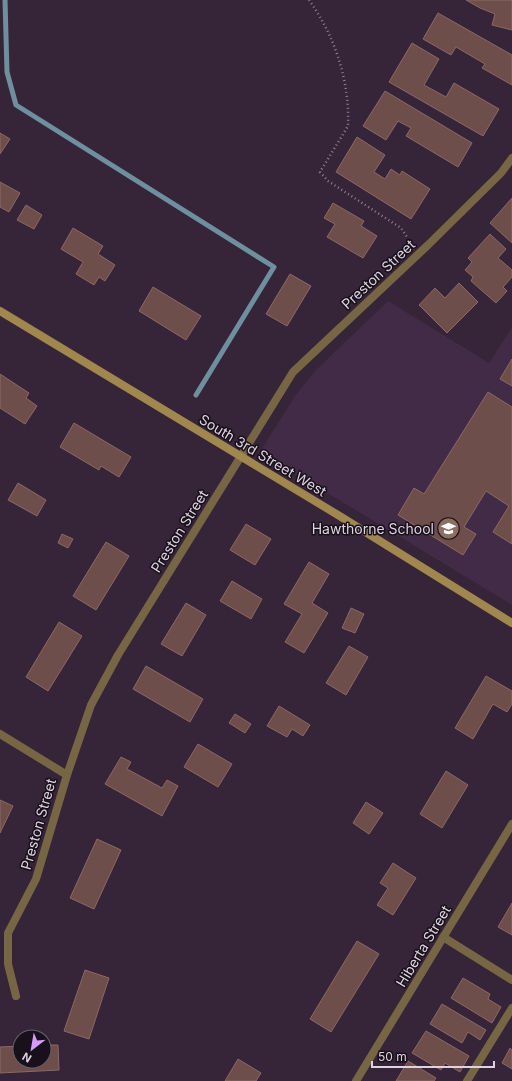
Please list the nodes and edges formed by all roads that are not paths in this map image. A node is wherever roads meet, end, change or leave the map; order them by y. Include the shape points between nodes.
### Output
1 (512, 158) edge
2 (0, 311) edge
3 (240, 457) junction
4 (512, 623) edge
5 (0, 734) edge
6 (67, 775) junction
7 (512, 824) edge
8 (444, 937) junction
9 (512, 980) edge
10 (16, 996) dead end
11 (512, 1008) edge
12 (356, 1081) edge
13 (467, 1081) edge

1 - 3 street, Preston Street via 501,173 439,234 293,372
2 - 3 street, South 3rd Street West
3 - 4 street, South 3rd Street West
3 - 6 street, Preston Street via 114,661 91,705
5 - 6 street
6 - 10 street, Preston Street via 36,879 8,933 8,964
7 - 8 street, Hiberta Street
8 - 9 street
8 - 12 street, Hiberta Street
11 - 13 street

